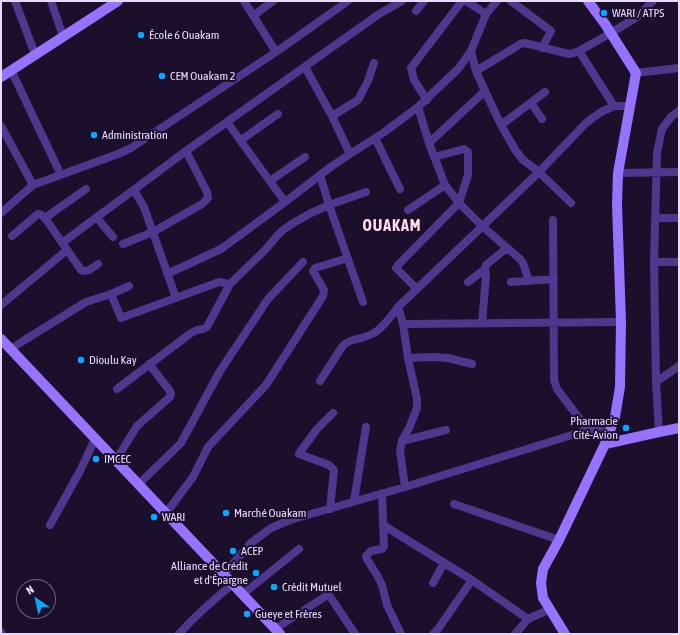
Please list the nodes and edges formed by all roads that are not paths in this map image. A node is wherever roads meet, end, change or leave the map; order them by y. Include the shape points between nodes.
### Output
1 (15, 1) edge
2 (51, 1) edge
3 (118, 1) edge
4 (244, 1) edge
5 (273, 1) edge
6 (348, 1) edge
7 (402, 1) edge
8 (424, 1) edge
9 (462, 1) edge
10 (466, 1) edge
11 (497, 1) edge
12 (511, 1) edge
13 (588, 1) edge
14 (653, 1) edge
15 (416, 11) dead end
16 (486, 14) junction
17 (253, 16) junction
18 (611, 33) junction
19 (63, 36) junction
20 (542, 48) junction
21 (471, 51) junction
22 (579, 51) junction
23 (276, 52) junction
24 (35, 54) junction
25 (374, 63) dead end
26 (305, 67) junction
27 (679, 68) edge
28 (11, 70) junction
29 (476, 71) junction
30 (636, 73) junction
31 (1, 77) edge
32 (484, 91) junction
33 (545, 92) dead end
34 (427, 100) junction
35 (531, 103) junction
36 (614, 106) junction
37 (631, 106) junction
38 (418, 107) junction
39 (679, 111) edge
40 (278, 114) dead end
41 (332, 116) junction
42 (542, 119) dead end
43 (227, 122) junction
44 (502, 125) junction
45 (1, 126) edge
46 (3, 136) edge
47 (375, 138) junction
48 (241, 140) junction
49 (429, 143) junction
50 (186, 151) junction
51 (350, 154) junction
52 (305, 157) dead end
53 (434, 157) junction
54 (539, 172) junction
55 (679, 172) edge
56 (618, 173) junction
57 (657, 173) junction
58 (61, 174) junction
59 (320, 175) junction
60 (270, 181) junction
61 (33, 185) junction
62 (445, 185) junction
63 (86, 189) dead end
64 (400, 189) dead end
65 (134, 190) junction
66 (366, 192) dead end
67 (285, 202) junction
68 (459, 203) junction
69 (571, 203) dead end
70 (328, 205) junction
71 (408, 210) dead end
72 (1, 213) edge
73 (46, 218) junction
74 (96, 218) junction
75 (655, 218) junction
76 (679, 218) edge
77 (553, 220) dead end
78 (482, 226) junction
79 (153, 232) junction
80 (12, 236) dead end
81 (113, 237) dead end
82 (124, 244) dead end
83 (64, 247) junction
84 (508, 248) junction
85 (348, 258) junction
86 (303, 262) dead end
87 (654, 262) junction
88 (679, 262) edge
89 (98, 264) dead end
90 (485, 269) junction
91 (167, 274) junction
92 (554, 279) junction
93 (529, 281) junction
94 (468, 282) dead end
95 (511, 282) dead end
96 (230, 284) junction
97 (129, 286) dead end
98 (418, 289) junction
99 (111, 294) junction
100 (176, 298) junction
101 (363, 302) dead end
102 (1, 305) edge
103 (398, 307) junction
104 (621, 322) junction
105 (553, 323) junction
106 (403, 324) junction
107 (482, 324) junction
108 (1, 339) edge
109 (11, 349) junction
110 (408, 358) junction
111 (149, 364) junction
112 (472, 364) dead end
113 (679, 366) edge
114 (320, 381) dead end
115 (656, 382) junction
116 (117, 389) dead end
117 (333, 413) dead end
118 (366, 427) dead end
119 (679, 428) edge
120 (446, 430) dead end
121 (588, 430) junction
122 (610, 432) junction
123 (659, 432) junction
124 (95, 439) junction
125 (402, 441) junction
126 (605, 444) junction
127 (116, 460) junction
128 (138, 485) junction
129 (405, 487) junction
130 (382, 493) junction
131 (354, 501) junction
132 (454, 504) dead end
133 (330, 509) junction
134 (166, 513) junction
135 (50, 525) dead end
136 (383, 525) junction
137 (559, 540) junction
138 (299, 549) dead end
139 (444, 563) junction
140 (224, 574) junction
141 (472, 580) junction
142 (433, 583) dead end
143 (233, 584) junction
144 (243, 594) junction
145 (550, 609) junction
146 (528, 619) junction
147 (277, 632) edge
148 (179, 634) edge
149 (355, 634) edge
150 (401, 634) edge
151 (433, 634) edge
152 (515, 634) edge
153 (565, 634) edge

1 - 24 street
2 - 19 street
3 - 19 street
4 - 17 street
5 - 17 street
6 - 23 street
7 - 26 street via 379,14
8 - 15 street
9 - 34 street via 411,68 414,80
10 - 16 street
11 - 16 street
12 - 20 street via 550,31
13 - 18 street
14 - 18 street via 637,17
16 - 21 street
17 - 23 street
18 - 22 street
18 - 30 street
19 - 24 street
20 - 22 street via 569,54
20 - 29 street via 520,44
21 - 29 street
21 - 34 street via 458,69
22 - 36 street
23 - 58 street via 131,148
24 - 28 street
25 - 41 street via 358,100
26 - 41 street
26 - 43 street
27 - 30 street
28 - 31 street
28 - 58 street
29 - 32 street
30 - 37 street
32 - 44 street
32 - 49 street
33 - 35 street
34 - 38 street
35 - 42 street
35 - 44 street
36 - 37 street
36 - 54 street via 586,123
37 - 56 street
38 - 47 street
38 - 49 street
39 - 57 street via 662,129 657,153
40 - 48 street
41 - 51 street
43 - 48 street
43 - 50 street
44 - 54 street via 523,160
45 - 46 street
46 - 61 street
47 - 51 street
47 - 64 street
48 - 60 street
49 - 53 street
50 - 65 street
50 - 79 street via 208,198
51 - 59 street
52 - 60 street
53 - 62 street
53 - 68 street via 464,149 468,152 468,176
54 - 69 street
54 - 78 street
55 - 57 street
56 - 57 street
56 - 104 street
57 - 75 street
58 - 61 street
59 - 67 street
59 - 70 street
60 - 67 street
61 - 72 street
62 - 68 street
62 - 71 street
63 - 73 street
65 - 74 street
65 - 79 street via 144,207
66 - 70 street
67 - 91 street via 221,249
68 - 78 street
68 - 98 street via 396,268
70 - 85 street
70 - 96 street via 283,230
73 - 80 street via 38,214
73 - 83 street
74 - 81 street
74 - 83 street
75 - 76 street
75 - 87 street
77 - 92 street
78 - 84 street
78 - 98 street
79 - 82 street
79 - 91 street
83 - 89 street via 81,270 87,271
83 - 102 street
84 - 90 street via 486,265
84 - 93 street via 523,263
85 - 101 street
85 - 134 street via 315,268 313,272 324,290 323,296 266,385 208,447 193,477
86 - 128 street via 268,299 220,371 181,443
87 - 88 street
87 - 115 street
90 - 94 street
90 - 107 street
91 - 100 street
92 - 93 street
92 - 105 street
93 - 95 street
96 - 100 street via 219,282
96 - 111 street via 206,327 192,333
97 - 99 street
98 - 103 street
99 - 100 street via 122,318
99 - 109 street via 86,302
103 - 106 street
103 - 114 street via 373,334 346,343
104 - 105 street
104 - 122 street via 620,387
105 - 107 street
105 - 121 street via 554,380 557,389
106 - 107 street
106 - 110 street
108 - 109 street
109 - 124 street
110 - 112 street via 448,358
110 - 125 street via 418,408
111 - 116 street
111 - 127 street via 170,391 170,397 137,426
113 - 115 street
115 - 123 street
117 - 133 street via 317,429 299,454 329,465 334,470
118 - 131 street
119 - 123 street
120 - 125 street
121 - 122 street
121 - 129 street
122 - 126 street
123 - 126 street
124 - 127 street
124 - 135 street
125 - 129 street via 400,451
126 - 137 street
127 - 128 street
128 - 134 street
129 - 130 street
130 - 131 street
130 - 136 street
131 - 133 street
132 - 137 street
133 - 140 street via 271,528 250,543
134 - 140 street
136 - 139 street
136 - 150 street via 384,547 371,551 366,556 382,585 387,605
137 - 145 street via 543,570 541,583 543,598
138 - 144 street
139 - 141 street
139 - 142 street
140 - 143 street
141 - 146 street
141 - 151 street
143 - 144 street
143 - 148 street via 212,600
144 - 147 street
145 - 146 street
145 - 153 street
146 - 152 street
147 - 149 street via 329,595

